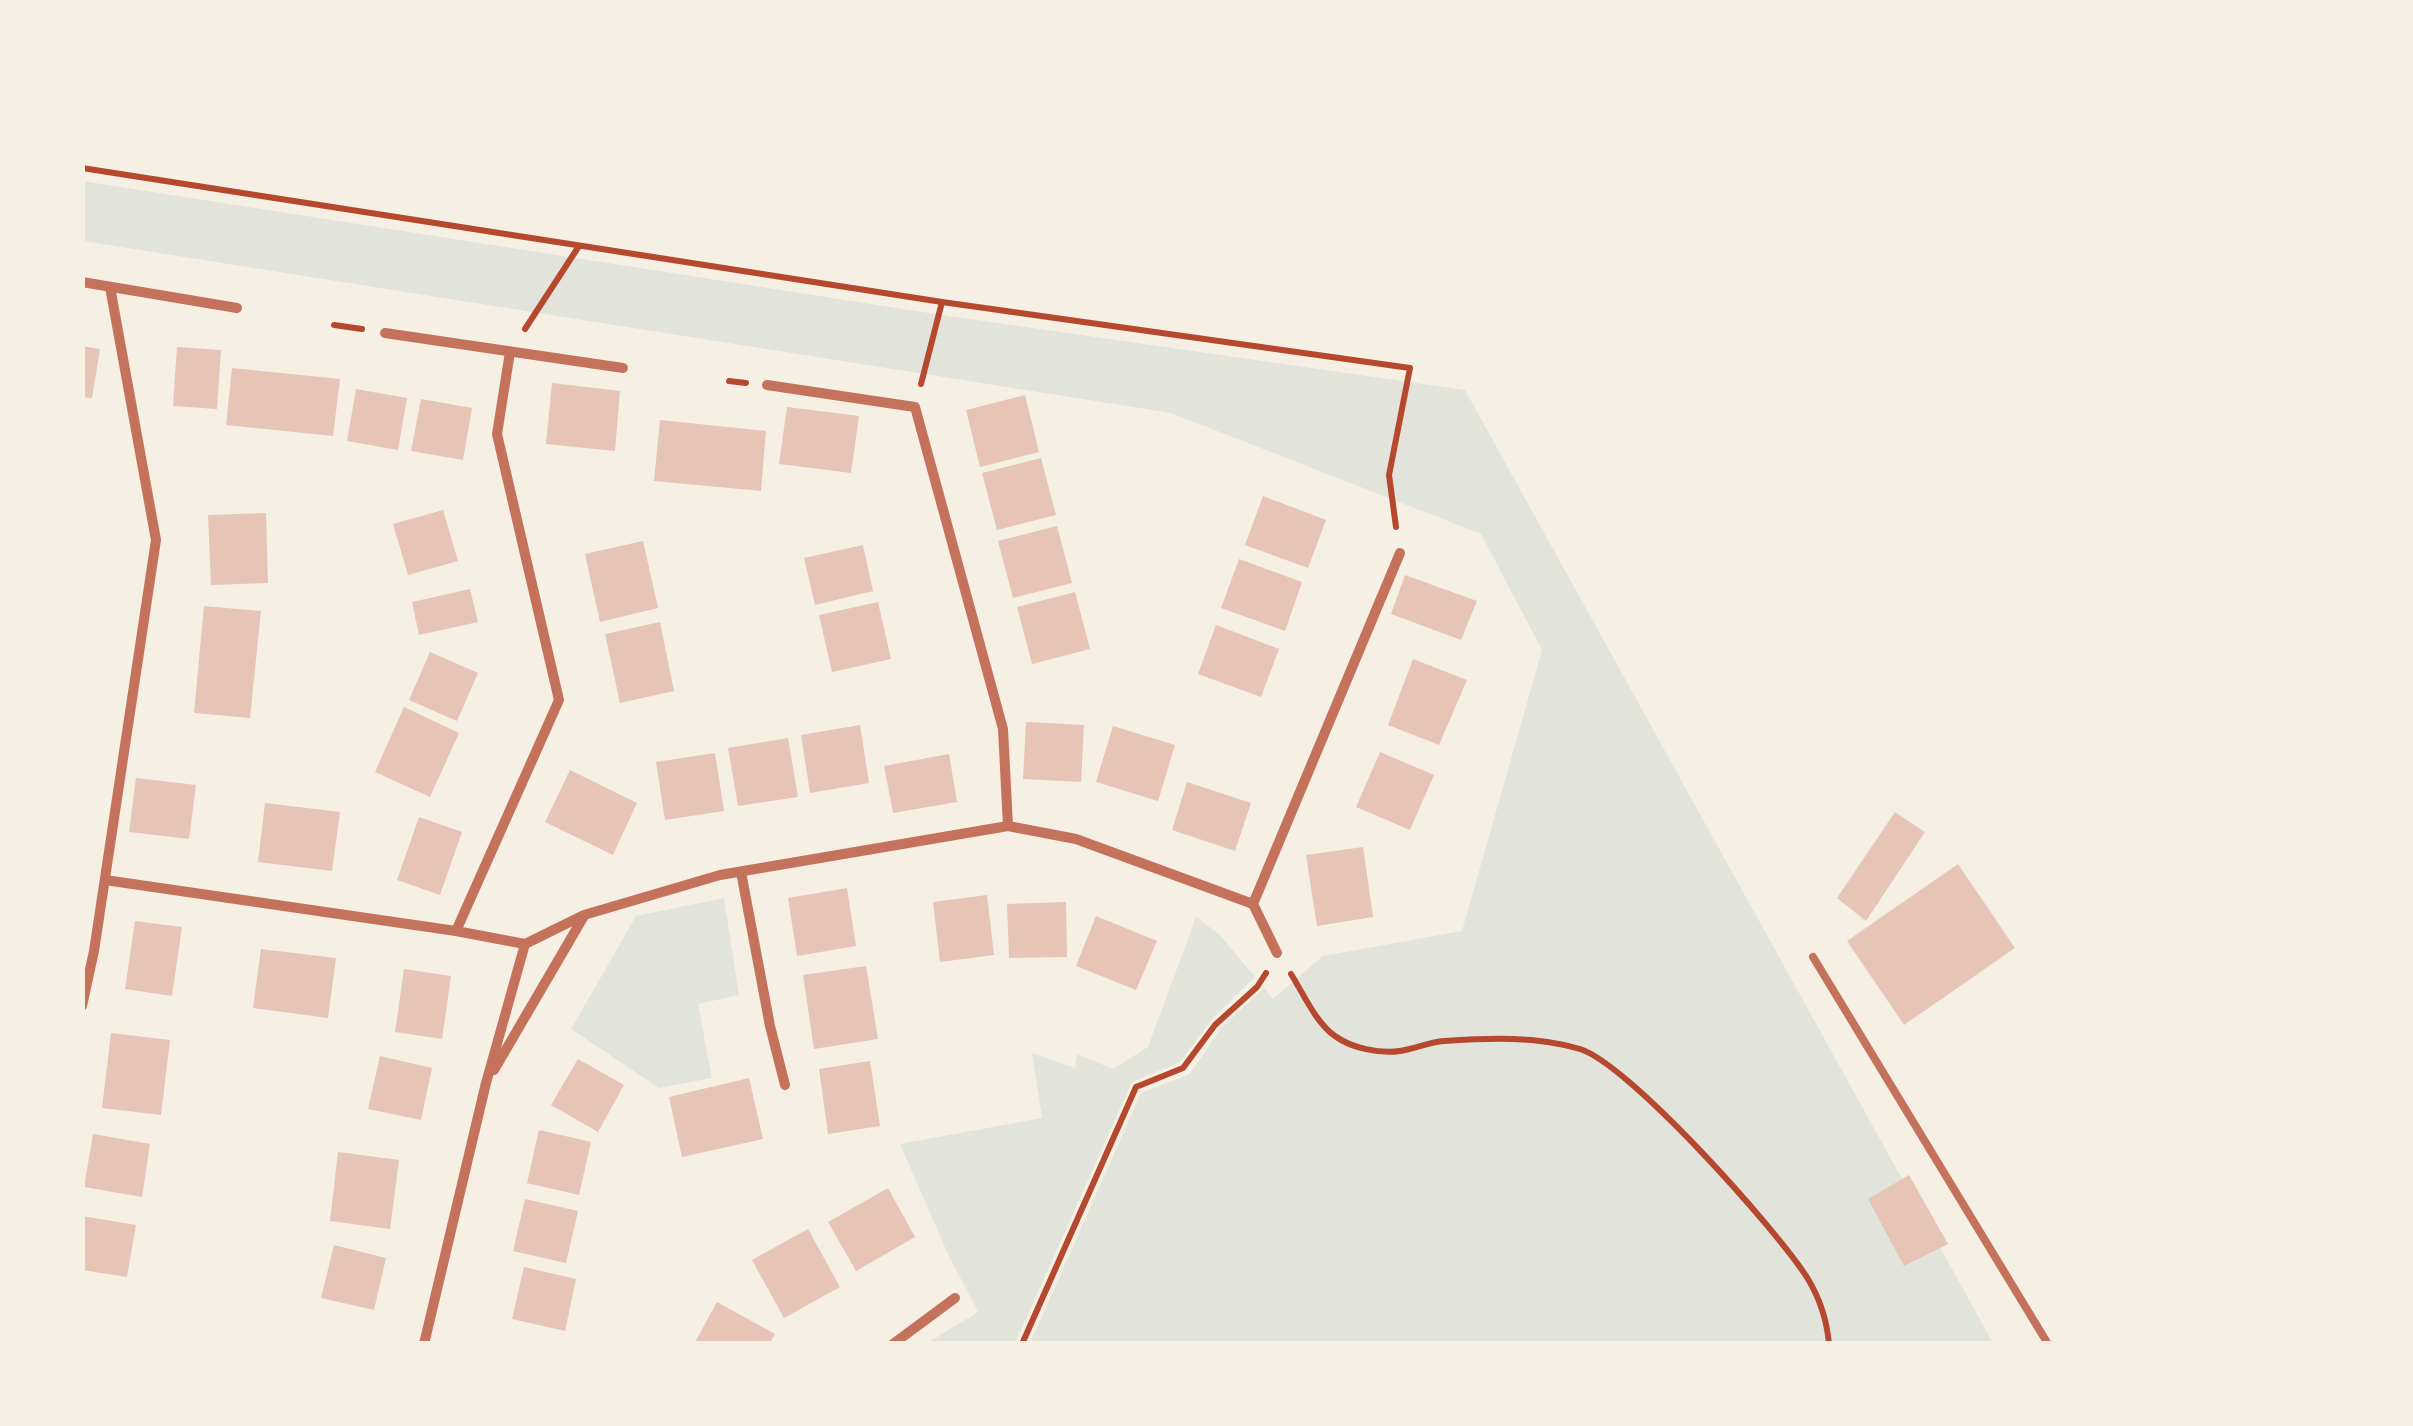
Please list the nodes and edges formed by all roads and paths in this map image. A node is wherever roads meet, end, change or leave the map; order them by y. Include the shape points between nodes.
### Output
1 (82, 168) edge
2 (580, 246) junction
3 (82, 282) edge
4 (110, 287) junction
5 (942, 302) junction
6 (236, 308) dead end
7 (385, 332) dead end
8 (510, 352) junction
9 (624, 368) dead end
10 (766, 386) dead end
11 (915, 407) junction
12 (1400, 553) joint
13 (1008, 826) junction
14 (740, 872) junction
15 (105, 880) junction
16 (1252, 904) junction
17 (584, 915) junction
18 (456, 931) junction
19 (525, 944) junction
20 (88, 950) edge
21 (1277, 953) junction
22 (1814, 957) dead end
23 (82, 1006) edge
24 (486, 1083) junction
25 (786, 1086) dead end
26 (955, 1298) dead end
27 (424, 1344) edge
28 (893, 1344) edge
29 (1022, 1344) edge
30 (1829, 1344) edge
31 (2048, 1344) edge

1 - 2 path
2 - 5 path
2 - 8 path
3 - 4 street
4 - 6 street
4 - 15 street via 156,540
5 - 11 path
5 - 12 path via 1410,368 1389,475
7 - 8 street
8 - 9 street
8 - 18 street via 497,434 558,700
10 - 11 street
11 - 13 street via 1003,729
12 - 16 street
13 - 14 street
13 - 16 street via 1076,839
14 - 17 street
14 - 25 street
15 - 18 street
15 - 20 street
16 - 21 street
17 - 19 street
17 - 24 street
18 - 19 street
19 - 24 street
20 - 23 street
21 - 29 path via 1257,987 1215,1025 1184,1068 1136,1087
21 - 30 path via 1333,1035 1352,1045 1399,1052 1442,1041 1540,1041 1581,1049 1610,1064 1776,1234 1820,1303
22 - 31 lane
24 - 27 street
26 - 28 street

